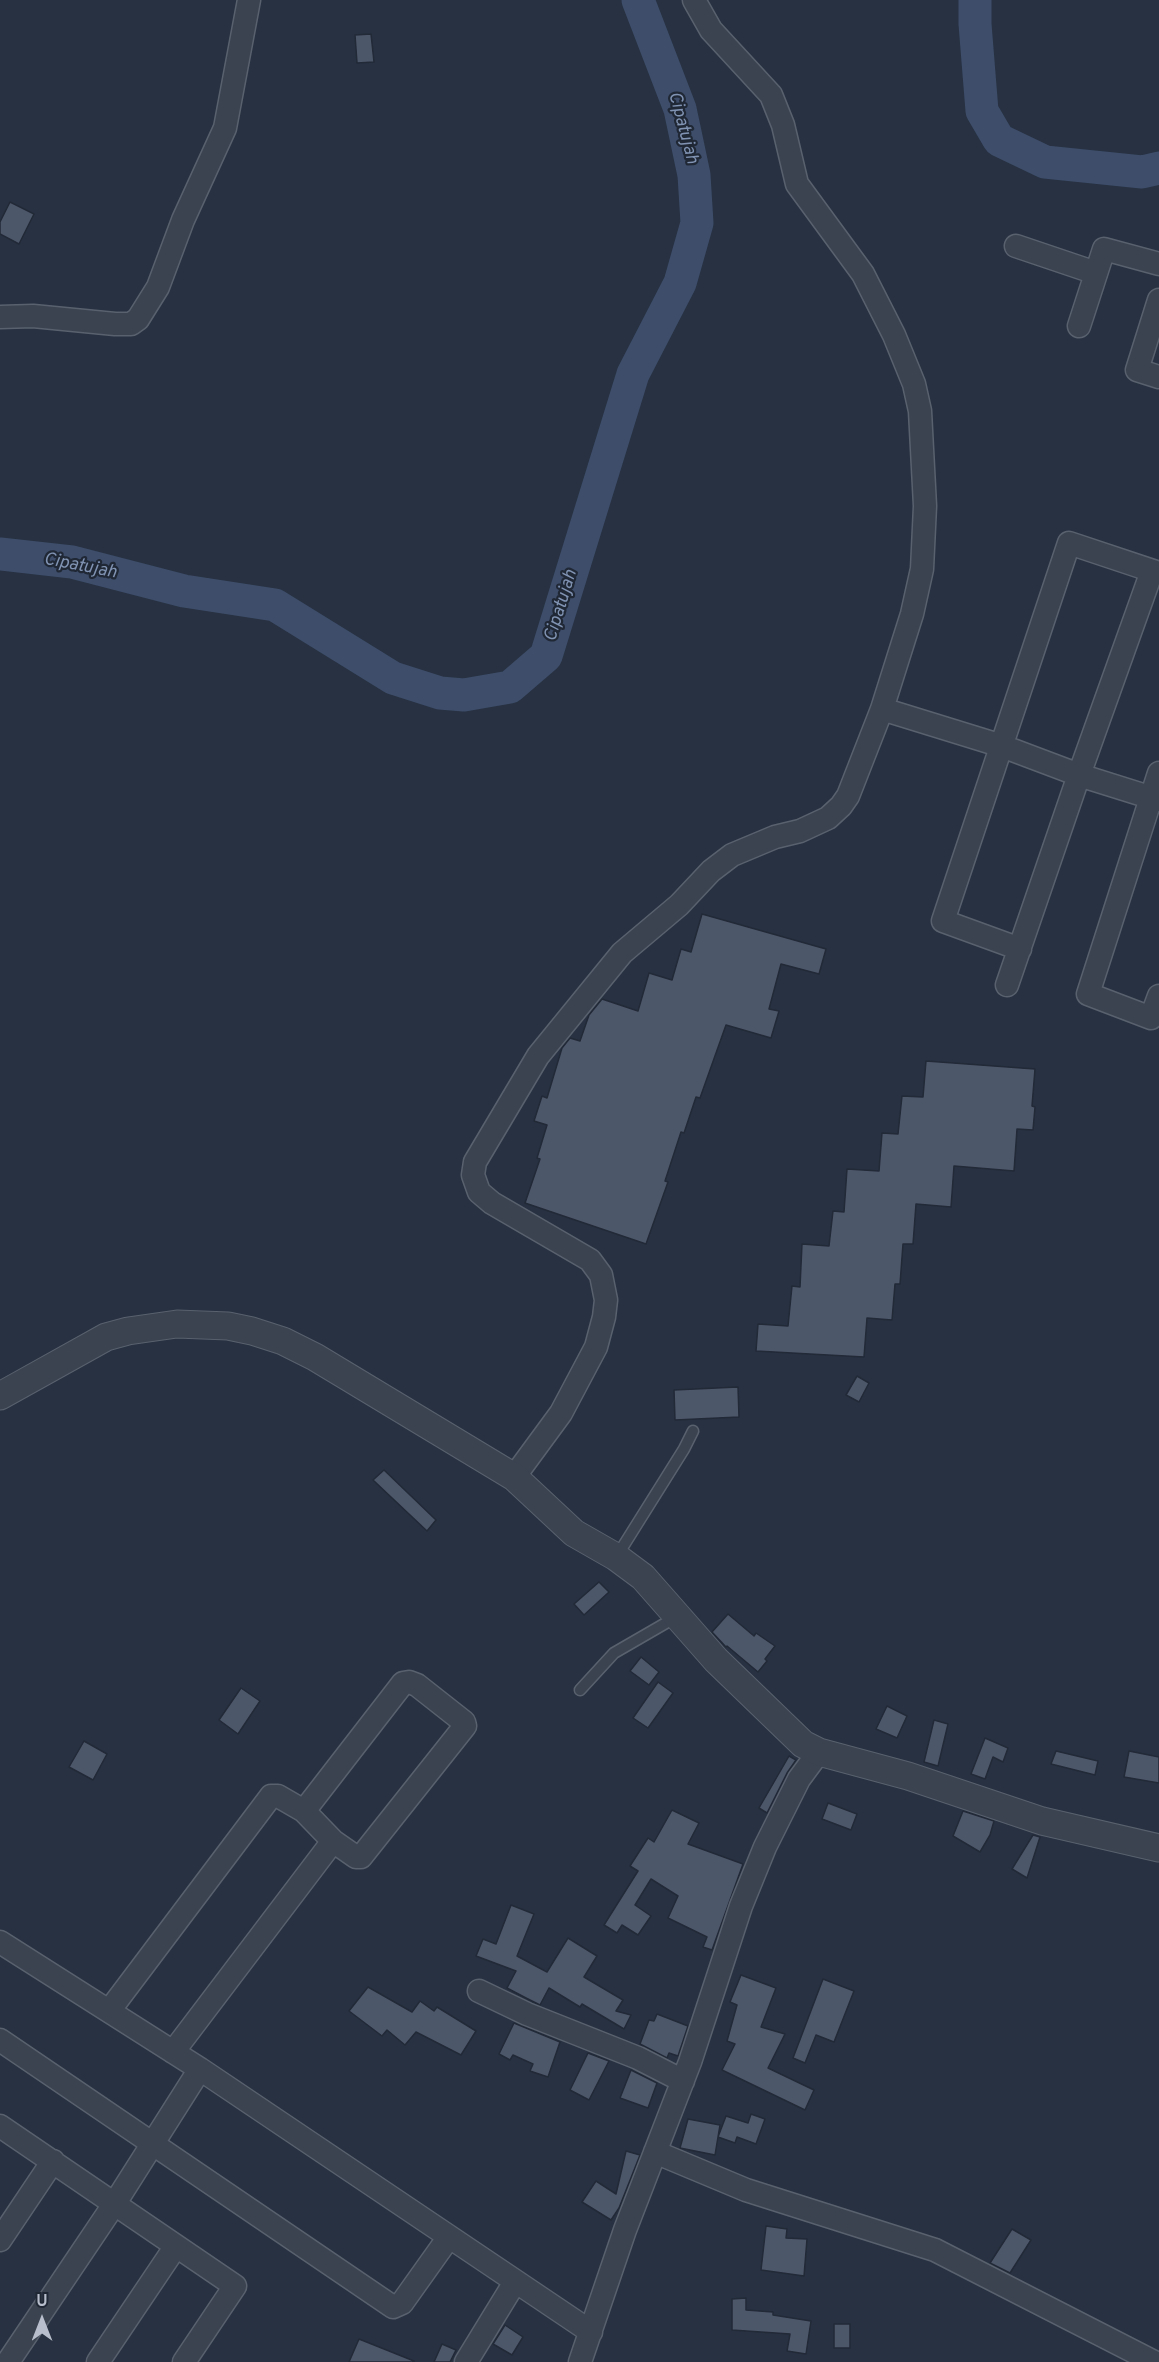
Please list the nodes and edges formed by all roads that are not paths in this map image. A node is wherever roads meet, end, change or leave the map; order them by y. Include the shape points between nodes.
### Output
1 (249, 0) edge
2 (694, 0) edge
3 (1016, 246) dead end
4 (1159, 264) edge
5 (1096, 273) junction
6 (1159, 300) edge
7 (0, 317) edge
8 (1079, 326) dead end
9 (1159, 378) edge
10 (1156, 572) edge
11 (882, 709) junction
12 (1002, 746) junction
13 (1159, 773) edge
14 (1079, 775) junction
15 (1155, 799) edge
16 (1020, 950) junction
17 (1007, 985) dead end
18 (1159, 996) edge
19 (0, 1396) edge
20 (693, 1431) dead end
21 (514, 1477) junction
22 (616, 1557) junction
23 (678, 1616) junction
24 (580, 1690) dead end
25 (819, 1752) junction
26 (304, 1811) junction
27 (333, 1841) junction
28 (1159, 1848) edge
29 (0, 1942) edge
30 (479, 1991) dead end
31 (109, 2011) junction
32 (0, 2040) edge
33 (172, 2052) junction
34 (200, 2069) junction
35 (683, 2081) junction
36 (0, 2126) edge
37 (152, 2145) junction
38 (655, 2152) junction
39 (53, 2161) junction
40 (115, 2203) junction
41 (449, 2237) junction
42 (0, 2240) edge
43 (176, 2246) junction
44 (515, 2282) junction
45 (591, 2332) junction
46 (8, 2362) edge
47 (98, 2362) edge
48 (184, 2362) edge
49 (466, 2362) edge
50 (580, 2362) edge
51 (1154, 2362) edge

1 - 7 street via 225,128 158,287 138,319 131,324 115,324 26,315
2 - 11 street via 711,30 771,95 783,125 797,184 863,274 889,322 917,394 925,506 922,569
3 - 5 street
4 - 5 street via 1104,249
5 - 8 street
6 - 9 street via 1137,370
10 - 12 street via 1069,543
10 - 14 street
11 - 12 street
11 - 21 street via 841,806 828,818 800,831 732,855 622,953 538,1056 475,1162 473,1175 478,1192 590,1260 601,1275 606,1300 596,1347 561,1413
12 - 14 street
12 - 16 street via 943,921
13 - 15 street
14 - 15 street
14 - 16 street
15 - 18 street via 1088,994 1151,1018
16 - 17 street
19 - 21 street via 106,1337 177,1324 228,1326 273,1338 315,1357
20 - 22 lane
21 - 22 street via 574,1533
22 - 23 street via 643,1577
23 - 24 lane via 614,1653
23 - 25 street via 716,1660 803,1744
25 - 28 street via 908,1776 1042,1821
25 - 35 street via 799,1779 765,1847
26 - 27 street
26 - 27 street via 403,1683 417,1685 464,1722 465,1726 362,1857
26 - 31 street via 271,1796
27 - 33 street
29 - 31 street
30 - 35 street
31 - 33 street
32 - 37 street
33 - 34 street
34 - 37 street
34 - 41 street
35 - 38 street
36 - 39 street
37 - 40 street
37 - 41 street via 393,2307 402,2303
38 - 45 street
38 - 51 street via 746,2190 935,2250
39 - 40 street
39 - 42 street
40 - 43 street
40 - 46 street
41 - 44 street
43 - 47 street
43 - 48 street via 235,2286
44 - 45 street
44 - 49 street
45 - 50 street

